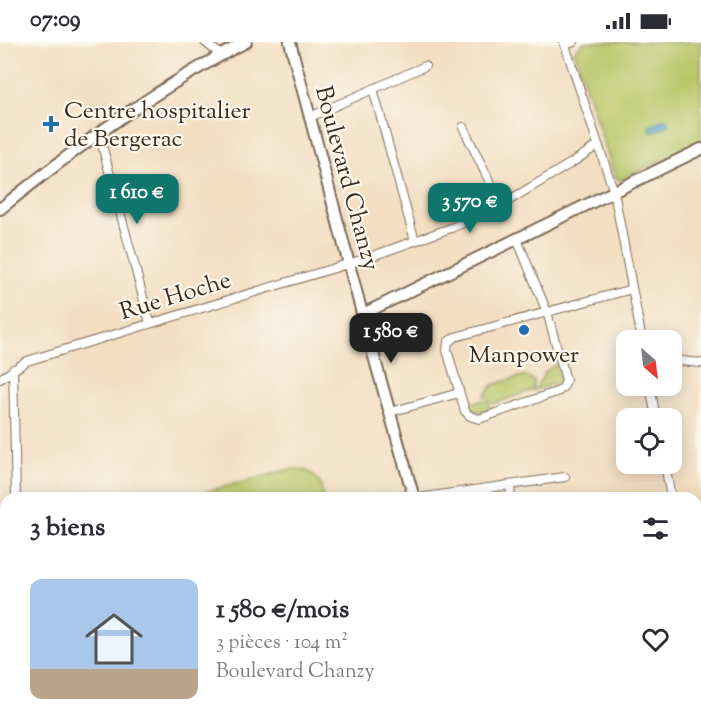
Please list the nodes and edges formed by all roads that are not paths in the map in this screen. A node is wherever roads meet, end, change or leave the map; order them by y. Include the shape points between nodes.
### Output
1 (205, 42) edge
2 (246, 42) edge
3 (290, 42) edge
4 (574, 42) edge
5 (564, 44) edge
6 (221, 55) junction
7 (425, 66) dead end
8 (373, 89) junction
9 (310, 117) junction
10 (463, 127) dead end
11 (99, 134) junction
12 (598, 145) junction
13 (701, 149) edge
14 (614, 192) junction
15 (501, 204) junction
16 (0, 209) edge
17 (517, 239) junction
18 (415, 241) junction
19 (350, 262) junction
20 (632, 289) junction
21 (547, 312) junction
22 (363, 314) junction
23 (150, 323) junction
24 (640, 330) edge
25 (682, 361) edge
26 (701, 363) edge
27 (13, 369) junction
28 (0, 379) edge
29 (459, 393) junction
30 (390, 412) junction
31 (667, 474) edge
32 (565, 477) dead end
33 (510, 485) junction
34 (16, 492) edge
35 (414, 492) edge
36 (459, 492) edge
37 (511, 492) edge
38 (670, 492) edge

1 - 6 street
2 - 6 main road
3 - 9 main road, Boulevard Chanzy
4 - 5 street
5 - 12 street
6 - 11 main road
7 - 8 street
8 - 9 street
8 - 18 street
9 - 19 main road, Boulevard Chanzy
10 - 15 street
11 - 16 main road
11 - 23 street
12 - 14 street
12 - 15 street, Rue Hoche
13 - 14 main road
14 - 17 main road
14 - 20 street
15 - 18 street, Rue Hoche
17 - 21 street
17 - 22 main road
18 - 19 street, Rue Hoche
19 - 22 main road, Boulevard Chanzy
19 - 23 street, Rue Hoche
20 - 21 street
20 - 24 street
21 - 29 street via 448,342
21 - 29 street via 566,380 559,391 479,419 465,411
22 - 30 main road, Boulevard Chanzy
23 - 27 street, Rue Hoche via 27,361
25 - 26 street
27 - 28 street, Rue Hoche
27 - 34 street
29 - 30 street
30 - 35 main road, Boulevard Chanzy
31 - 38 street
32 - 33 street
33 - 36 street
33 - 37 street

